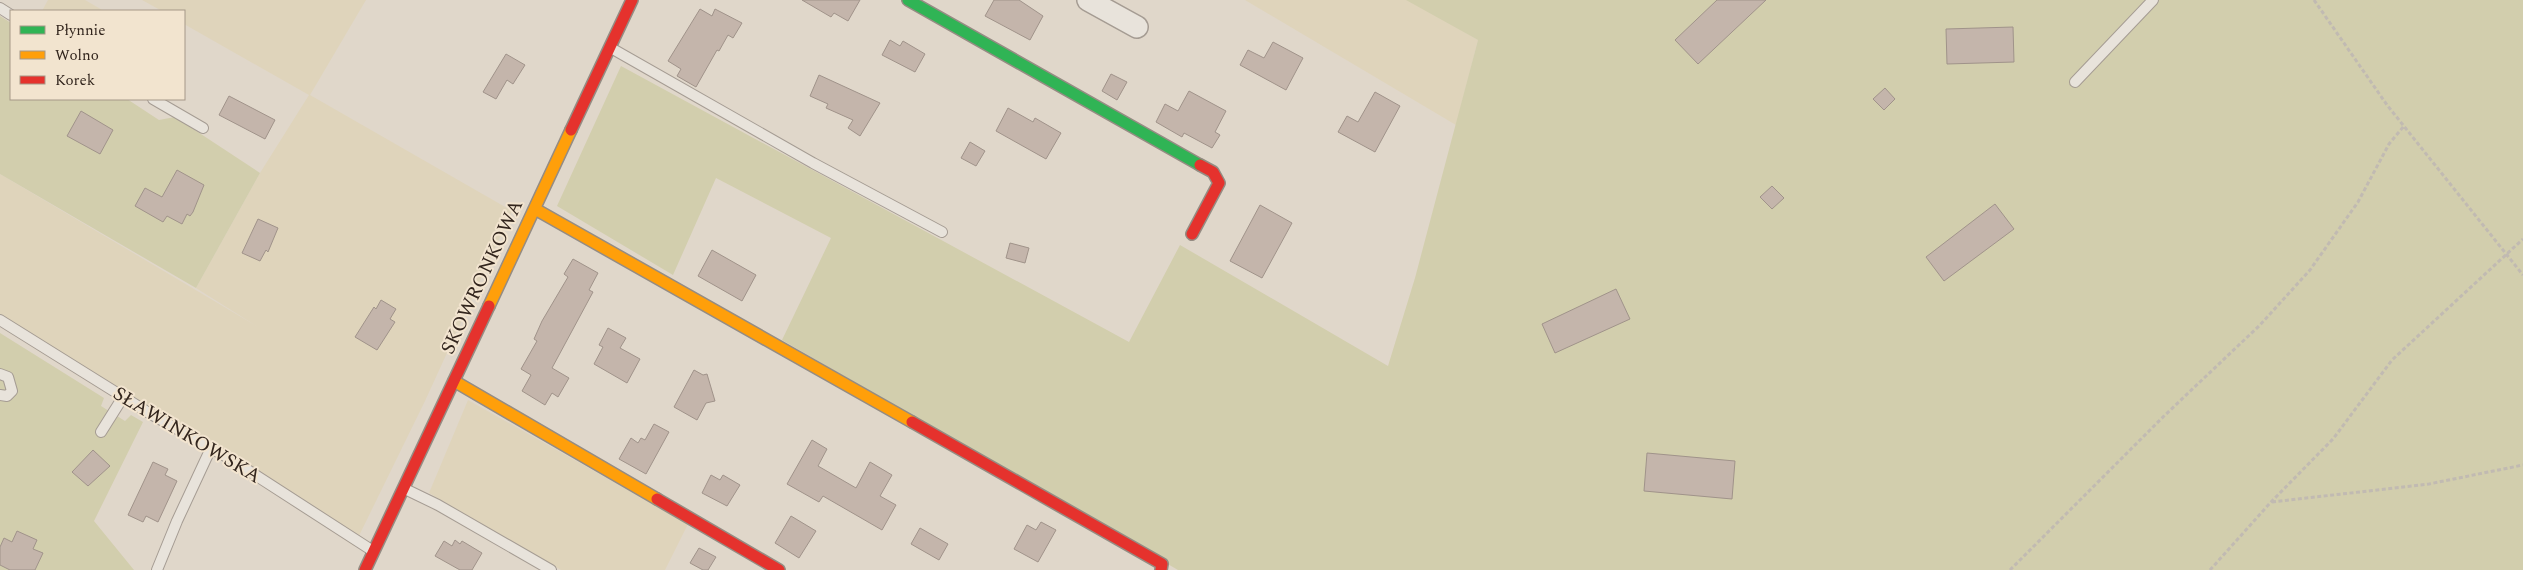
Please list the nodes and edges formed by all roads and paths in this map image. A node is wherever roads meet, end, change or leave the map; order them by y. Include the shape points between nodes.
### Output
1 (632, 0) edge
2 (908, 0) edge
3 (1088, 0) edge
4 (2153, 0) edge
5 (2314, 0) edge
6 (1137, 27) dead end
7 (610, 47) junction
8 (2075, 82) dead end
9 (155, 100) edge
10 (2404, 126) junction
11 (203, 128) dead end
12 (535, 209) junction
13 (942, 232) dead end
14 (1192, 234) dead end
15 (2523, 239) edge
16 (2506, 254) junction
17 (2523, 274) edge
18 (0, 320) edge
19 (0, 374) edge
20 (454, 381) junction
21 (0, 395) edge
22 (123, 397) junction
23 (101, 432) dead end
24 (211, 448) junction
25 (2523, 465) edge
26 (404, 488) junction
27 (2271, 502) junction
28 (374, 552) junction
29 (157, 570) edge
30 (365, 570) edge
31 (551, 570) edge
32 (779, 570) edge
33 (1161, 570) edge
34 (2010, 570) edge
35 (2210, 570) edge

1 - 7 street, SKOWRONKOWA
2 - 14 street via 1213,172 1219,183
3 - 6 street
4 - 8 lane
5 - 10 path
7 - 12 street, SKOWRONKOWA
7 - 13 lane
9 - 11 lane
10 - 16 path
10 - 34 path via 2389,144 2358,202 2310,270 2260,325
12 - 20 street, SKOWRONKOWA
12 - 33 street via 1162,564
15 - 16 path
16 - 17 path
16 - 27 path via 2392,360 2333,439
18 - 22 lane, SŁAWINKOWSKA
19 - 21 lane via 8,377 12,391 7,396
20 - 26 street, SKOWRONKOWA
20 - 32 street
22 - 23 lane
22 - 24 lane, SŁAWINKOWSKA
24 - 28 lane, SŁAWINKOWSKA
24 - 29 lane
25 - 27 path via 2429,484
26 - 28 street, SKOWRONKOWA
26 - 31 lane
27 - 35 path
28 - 30 street, SKOWRONKOWA

